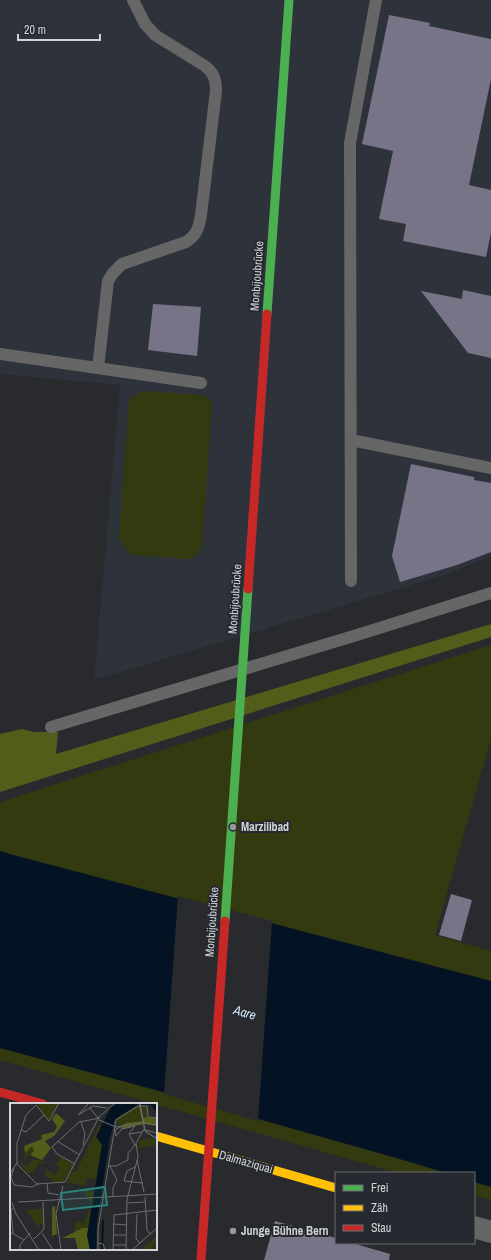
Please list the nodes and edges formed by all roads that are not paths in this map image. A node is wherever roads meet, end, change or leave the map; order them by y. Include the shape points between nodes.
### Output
1 (133, 0) edge
2 (289, 0) edge
3 (376, 0) edge
4 (0, 354) edge
5 (98, 368) junction
6 (201, 383) dead end
7 (351, 440) junction
8 (490, 464) edge
9 (351, 581) dead end
10 (491, 593) edge
11 (51, 727) dead end
12 (0, 1092) edge
13 (39, 1103) edge
14 (157, 1136) edge
15 (335, 1188) edge
16 (475, 1227) edge
17 (491, 1232) edge
18 (201, 1260) edge

1 - 5 lane via 145,24 155,35 210,70 214,76 216,91 197,232 186,242 122,264 112,273 108,281
2 - 18 main road, Monbijoubrücke
3 - 7 lane via 350,143
4 - 5 lane
5 - 6 lane
7 - 8 lane
7 - 9 lane
10 - 11 lane
12 - 13 main road
14 - 15 main road, Dalmaziquai
16 - 17 street

